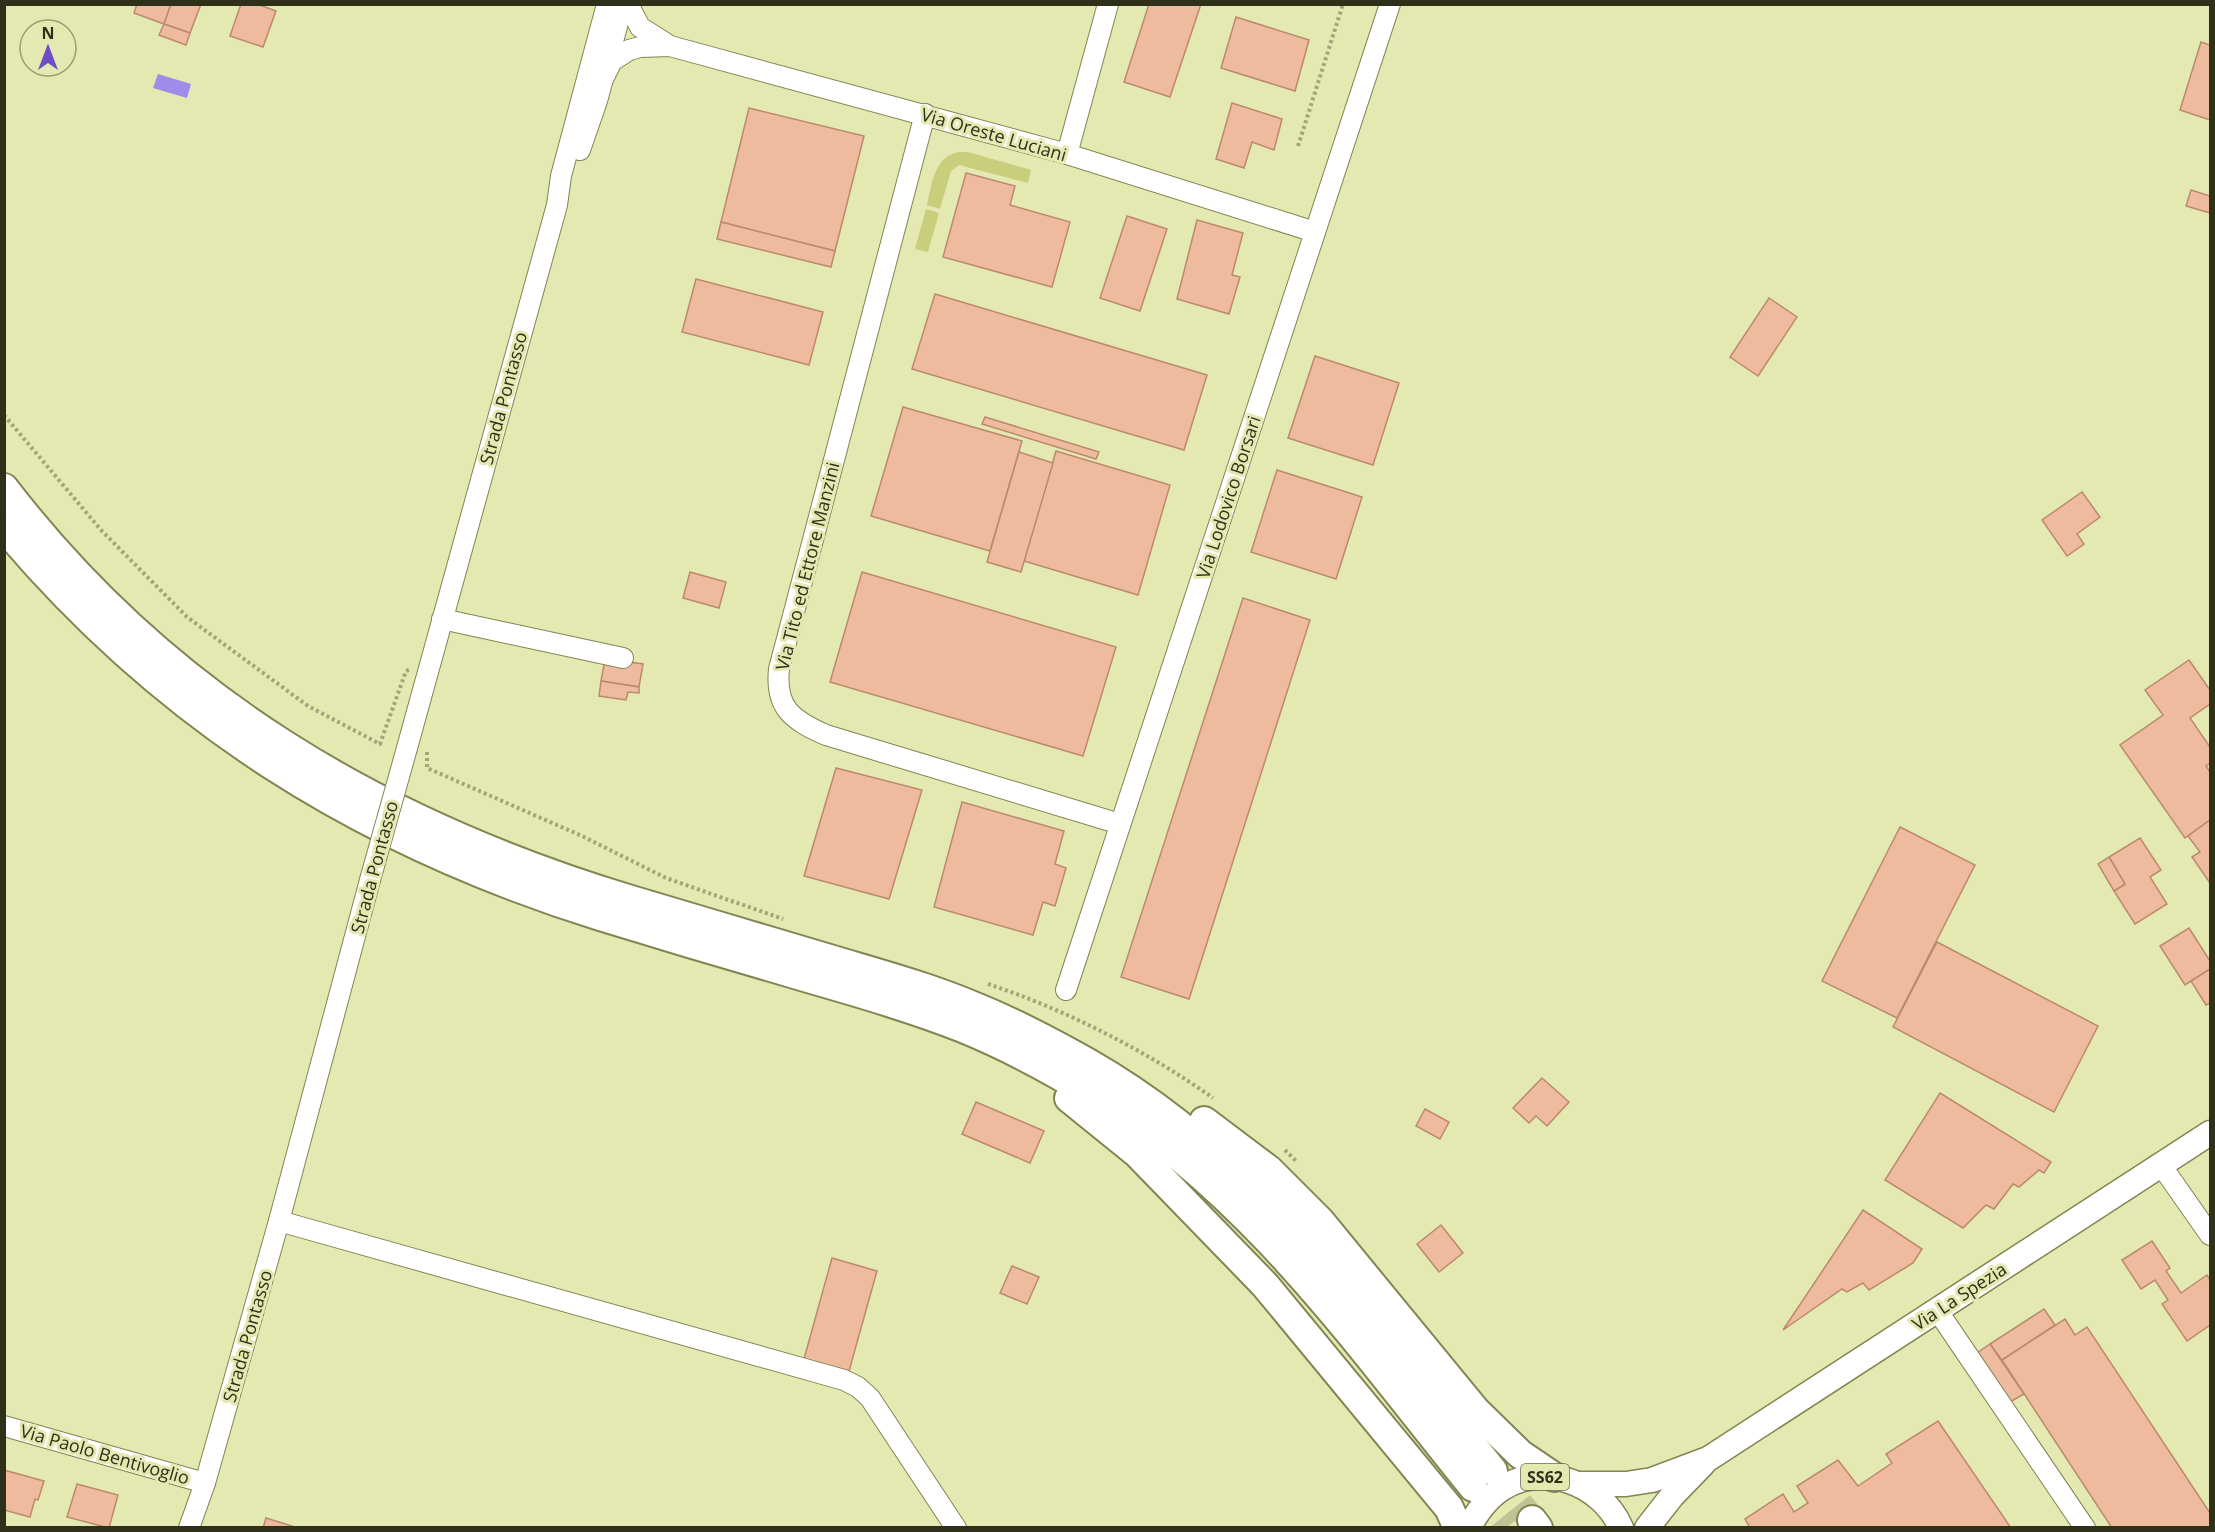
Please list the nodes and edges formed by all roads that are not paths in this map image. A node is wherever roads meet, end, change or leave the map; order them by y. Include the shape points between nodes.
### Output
1 (628, 4) edge
2 (1108, 4) edge
3 (1390, 4) edge
4 (614, 13) edge
5 (670, 46) junction
6 (603, 79) junction
7 (925, 114) junction
8 (1067, 154) junction
9 (557, 205) junction
10 (1315, 232) junction
11 (4, 488) edge
12 (4, 527) edge
13 (442, 619) junction
14 (623, 657) dead end
15 (1120, 824) junction
16 (1066, 990) dead end
17 (965, 1016) junction
18 (2211, 1133) edge
19 (2161, 1165) junction
20 (279, 1221) junction
21 (2211, 1235) edge
22 (1937, 1310) junction
23 (4, 1426) edge
24 (1708, 1459) junction
25 (1483, 1479) tunnel mouth
26 (1567, 1480) junction
27 (205, 1483) junction
28 (189, 1527) edge
29 (956, 1527) edge
30 (1458, 1527) edge
31 (1468, 1527) edge
32 (1621, 1527) edge
33 (1647, 1527) edge
34 (2085, 1527) edge

1 - 5 street, Via Oreste Luciani via 640,27
2 - 8 street
3 - 10 street, Via Lodovico Borsari
4 - 5 street
4 - 6 street, Strada Pontasso
4 - 9 street, Strada Pontasso via 572,134
5 - 6 street, Via Oreste Luciani via 629,50 612,61
5 - 7 street, Via Oreste Luciani
6 - 9 street, Strada Pontasso via 572,174
7 - 8 street, Via Oreste Luciani
7 - 15 street, Via Tito ed Ettore Manzini via 779,669 779,694 801,724 826,735
8 - 10 street, Via Oreste Luciani
9 - 13 street, Strada Pontasso
10 - 15 street, Via Lodovico Borsari
11 - 17 highway via 80,575 171,661 271,737 360,791 435,828 532,868 911,984
12 - 17 highway via 83,614 176,697 278,770 368,822 472,871 560,903 879,999
13 - 14 street
13 - 20 street, Strada Pontasso, bridge
15 - 16 street, Via Lodovico Borsari
17 - 25 highway via 1109,1105 1159,1139 1208,1180 1306,1281
17 - 26 highway via 980,1006 1029,1022 1115,1064 1210,1125 1269,1170 1320,1221 1475,1410 1520,1454
17 - 30 highway via 1137,1153 1265,1285 1449,1508
18 - 19 main road, Via La Spezia / SS62
19 - 21 street
19 - 22 main road, Via La Spezia / SS62
20 - 27 street, Strada Pontasso
20 - 29 street via 844,1380 870,1398
22 - 24 main road, Via La Spezia / SS62
22 - 34 street
23 - 27 street, Via Paolo Bentivoglio
24 - 26 main road, Via La Spezia / SS62 via 1652,1480 1626,1484
24 - 33 main road, Via La Spezia / SS62
26 - 31 main road, Via La Spezia / SS62 via 1527,1478 1502,1488 1481,1506
26 - 32 main road, SS62 via 1601,1498
27 - 28 street, Strada Pontasso

